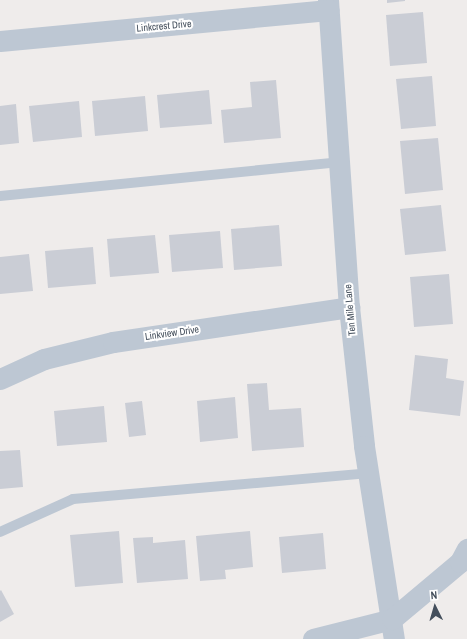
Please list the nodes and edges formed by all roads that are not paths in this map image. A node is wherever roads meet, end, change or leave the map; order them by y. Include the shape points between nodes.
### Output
1 (328, 5) edge
2 (0, 41) edge
3 (339, 162) junction
4 (0, 196) edge
5 (349, 308) junction
6 (0, 379) edge
7 (369, 473) junction
8 (0, 532) edge
9 (467, 549) edge
10 (392, 619) junction
11 (313, 639) edge
12 (394, 639) edge

1 - 2 street, Linkcrest Drive
1 - 3 street, Ten Mile Lane
3 - 4 lane
3 - 5 street, Ten Mile Lane
5 - 6 street, Linkview Drive via 113,342 44,359
5 - 7 street, Ten Mile Lane
7 - 8 lane via 73,499
7 - 10 street, Ten Mile Lane
9 - 10 street via 460,562
10 - 11 street
10 - 12 street, Ten Mile Lane

